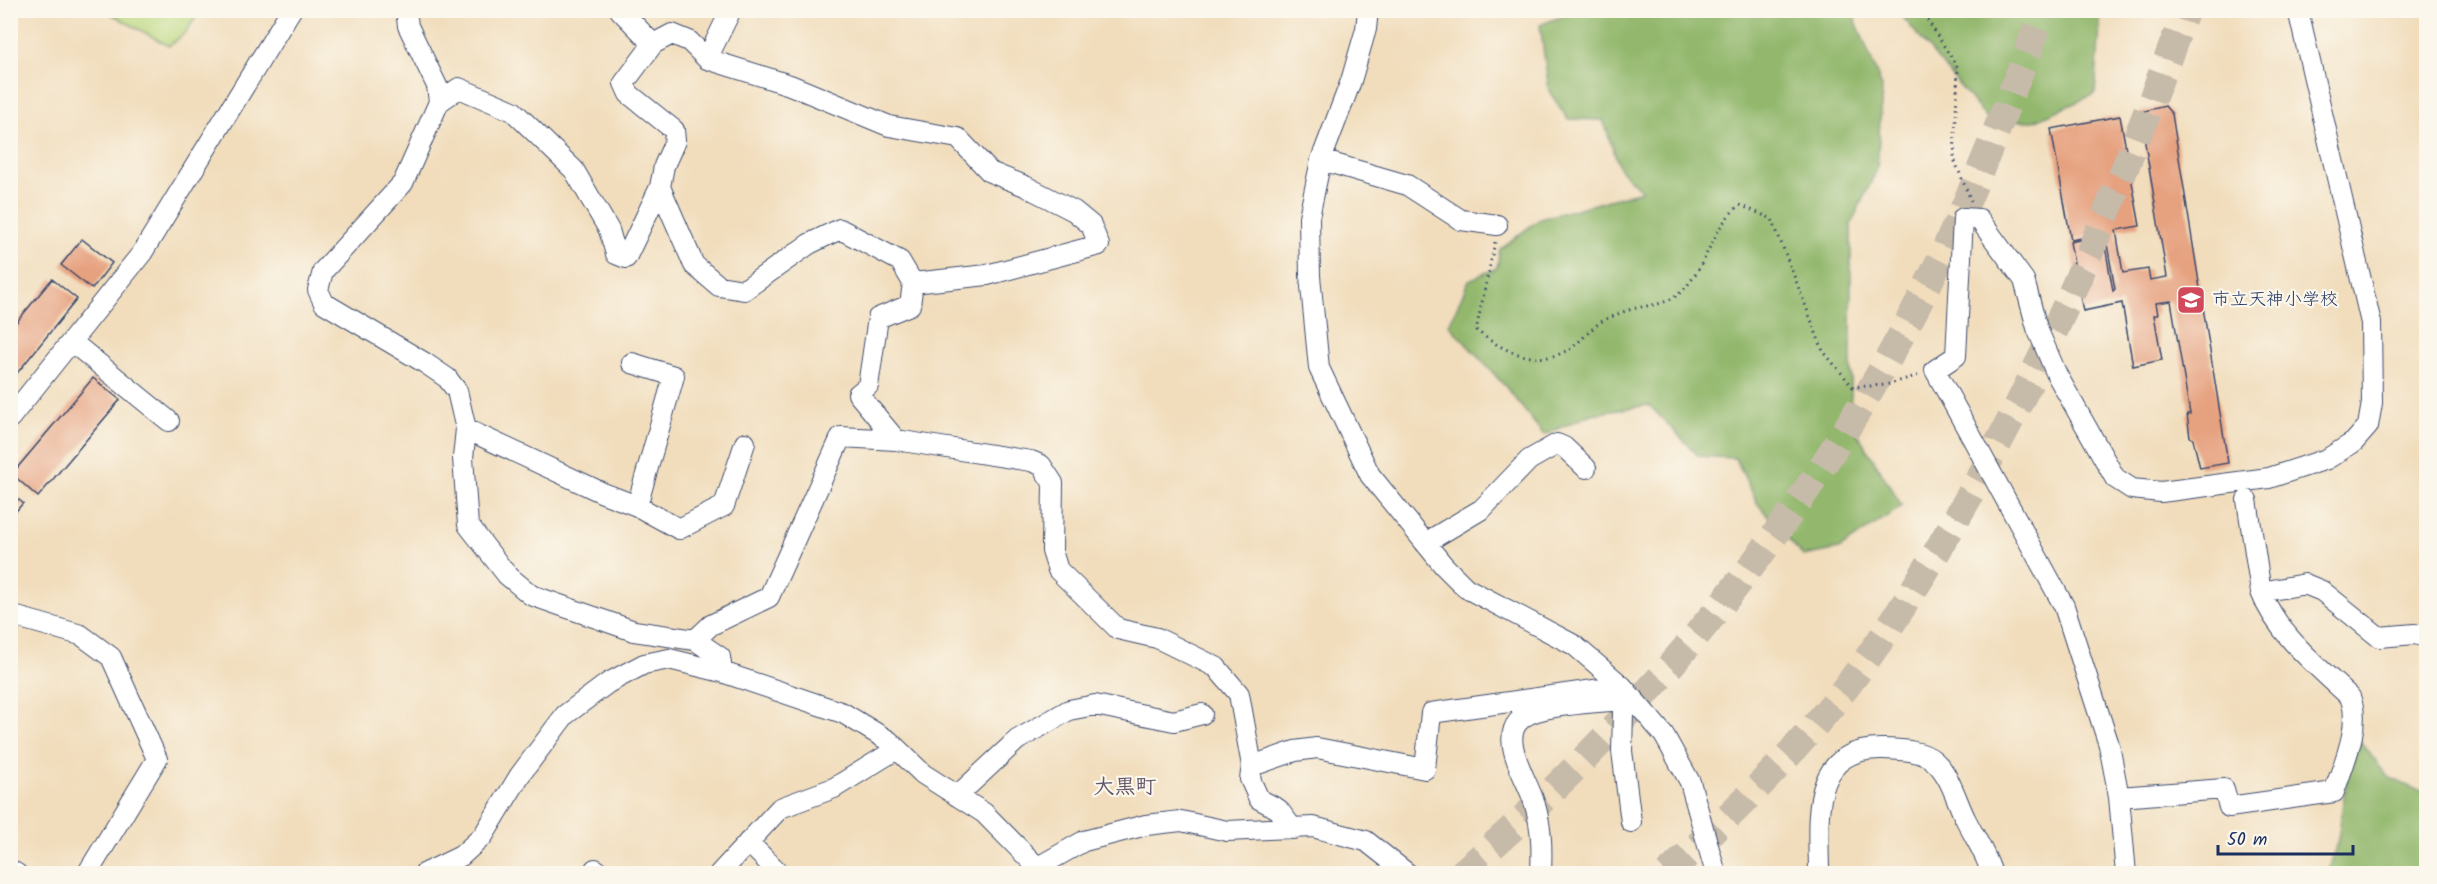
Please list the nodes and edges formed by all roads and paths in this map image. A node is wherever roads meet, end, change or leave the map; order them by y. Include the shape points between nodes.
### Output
1 (291, 10) edge
2 (406, 10) edge
3 (620, 10) edge
4 (731, 10) edge
5 (1368, 10) edge
6 (1921, 10) edge
7 (2298, 10) edge
8 (653, 44) junction
9 (707, 59) junction
10 (439, 102) junction
11 (1321, 160) junction
12 (660, 188) junction
13 (1979, 219) junction
14 (1497, 225) joint
15 (913, 283) junction
16 (72, 342) junction
17 (632, 363) dead end
18 (1935, 370) junction
19 (10, 418) edge
20 (169, 421) dead end
21 (465, 429) junction
22 (896, 440) junction
23 (745, 443) dead end
24 (1586, 468) dead end
25 (2247, 500) dead end
26 (637, 506) junction
27 (1425, 543) junction
28 (2260, 592) junction
29 (10, 615) edge
30 (2427, 637) edge
31 (695, 640) junction
32 (722, 672) junction
33 (1628, 692) junction
34 (1202, 714) dead end
35 (897, 749) junction
36 (1252, 766) junction
37 (957, 796) junction
38 (2119, 797) junction
39 (1631, 822) dead end
40 (1293, 829) junction
41 (748, 842) junction
42 (10, 870) edge
43 (1041, 870) edge
44 (17, 873) edge
45 (87, 873) edge
46 (424, 873) edge
47 (719, 873) edge
48 (780, 873) edge
49 (1408, 873) edge
50 (1541, 873) edge
51 (1716, 873) edge
52 (1819, 873) edge
53 (1992, 873) edge
54 (2126, 873) edge

1 - 16 street via 142,253
2 - 10 street via 408,26 437,86
3 - 8 street
4 - 9 street
5 - 11 street via 1351,81
6 - 13 path via 1958,68 1954,159
7 - 13 street via 2371,323 2372,403 2368,426 2354,442 2327,459 2269,478 2161,492 2132,489 2115,478 2090,437 2037,328 2024,280
8 - 9 street via 672,34 689,41
8 - 12 street via 624,83 629,94 674,130 675,141 663,166
9 - 15 street via 790,85 889,126 958,138 990,172 1074,211 1091,225 1099,245 987,275
10 - 12 street via 459,88 513,111 574,170 609,230 616,254 626,258
10 - 21 street via 403,183 323,270 318,290 324,303 447,378 457,392
11 - 14 street via 1407,185 1461,220
11 - 27 street via 1309,217 1319,368 1370,475
12 - 15 street via 694,265 719,286 744,290 809,244 840,230 900,261
13 - 18 street via 1963,218 1956,356
14 - 18 path via 1476,330 1491,342 1522,356 1564,352 1599,321 1632,309 1662,305 1682,291 1699,269 1711,240 1740,205 1772,219 1823,351 1853,387 1886,385
15 - 22 street via 910,305 878,318 868,386 858,394
16 - 19 street
16 - 20 street
17 - 26 street via 674,376
18 - 38 street via 2064,606 2109,745
21 - 26 street
21 - 31 street via 468,525 507,575 531,595 634,631
22 - 31 street via 841,437 769,597 711,625
22 - 36 street via 1041,465 1053,483 1052,551 1059,570 1118,629 1157,638 1216,667 1239,694
23 - 26 street via 724,506 679,529
24 - 27 street via 1557,444 1529,460 1482,508
25 - 28 street
27 - 33 street via 1466,588 1574,645
28 - 30 street via 2305,584 2322,591 2379,637
28 - 38 street via 2299,649 2350,697 2354,706 2350,745 2334,792 2229,807 2224,789
29 - 45 street via 81,635 111,657 157,759
31 - 32 street via 720,657
32 - 35 street via 843,713
32 - 46 street via 669,659 644,664 608,683 565,715 520,775 483,836 461,856
33 - 36 street via 1431,713 1425,769 1317,748
33 - 39 street via 1622,751
33 - 50 street via 1537,711 1521,719 1514,728 1511,748 1535,803 1543,837
33 - 51 street via 1664,735 1690,782
34 - 37 street via 1174,721 1095,705 1069,710 1017,740
35 - 37 street via 923,774
35 - 41 street via 834,788 780,808
36 - 40 street via 1250,779 1259,799 1278,809
37 - 43 street via 984,813
38 - 54 street
40 - 43 street via 1227,831 1181,821 1146,825 1084,841
40 - 49 street via 1313,827 1366,841
41 - 47 street
41 - 48 street
42 - 44 street
52 - 53 street via 1816,812 1822,788 1834,768 1854,753 1877,749 1905,750 1933,760 1952,786

